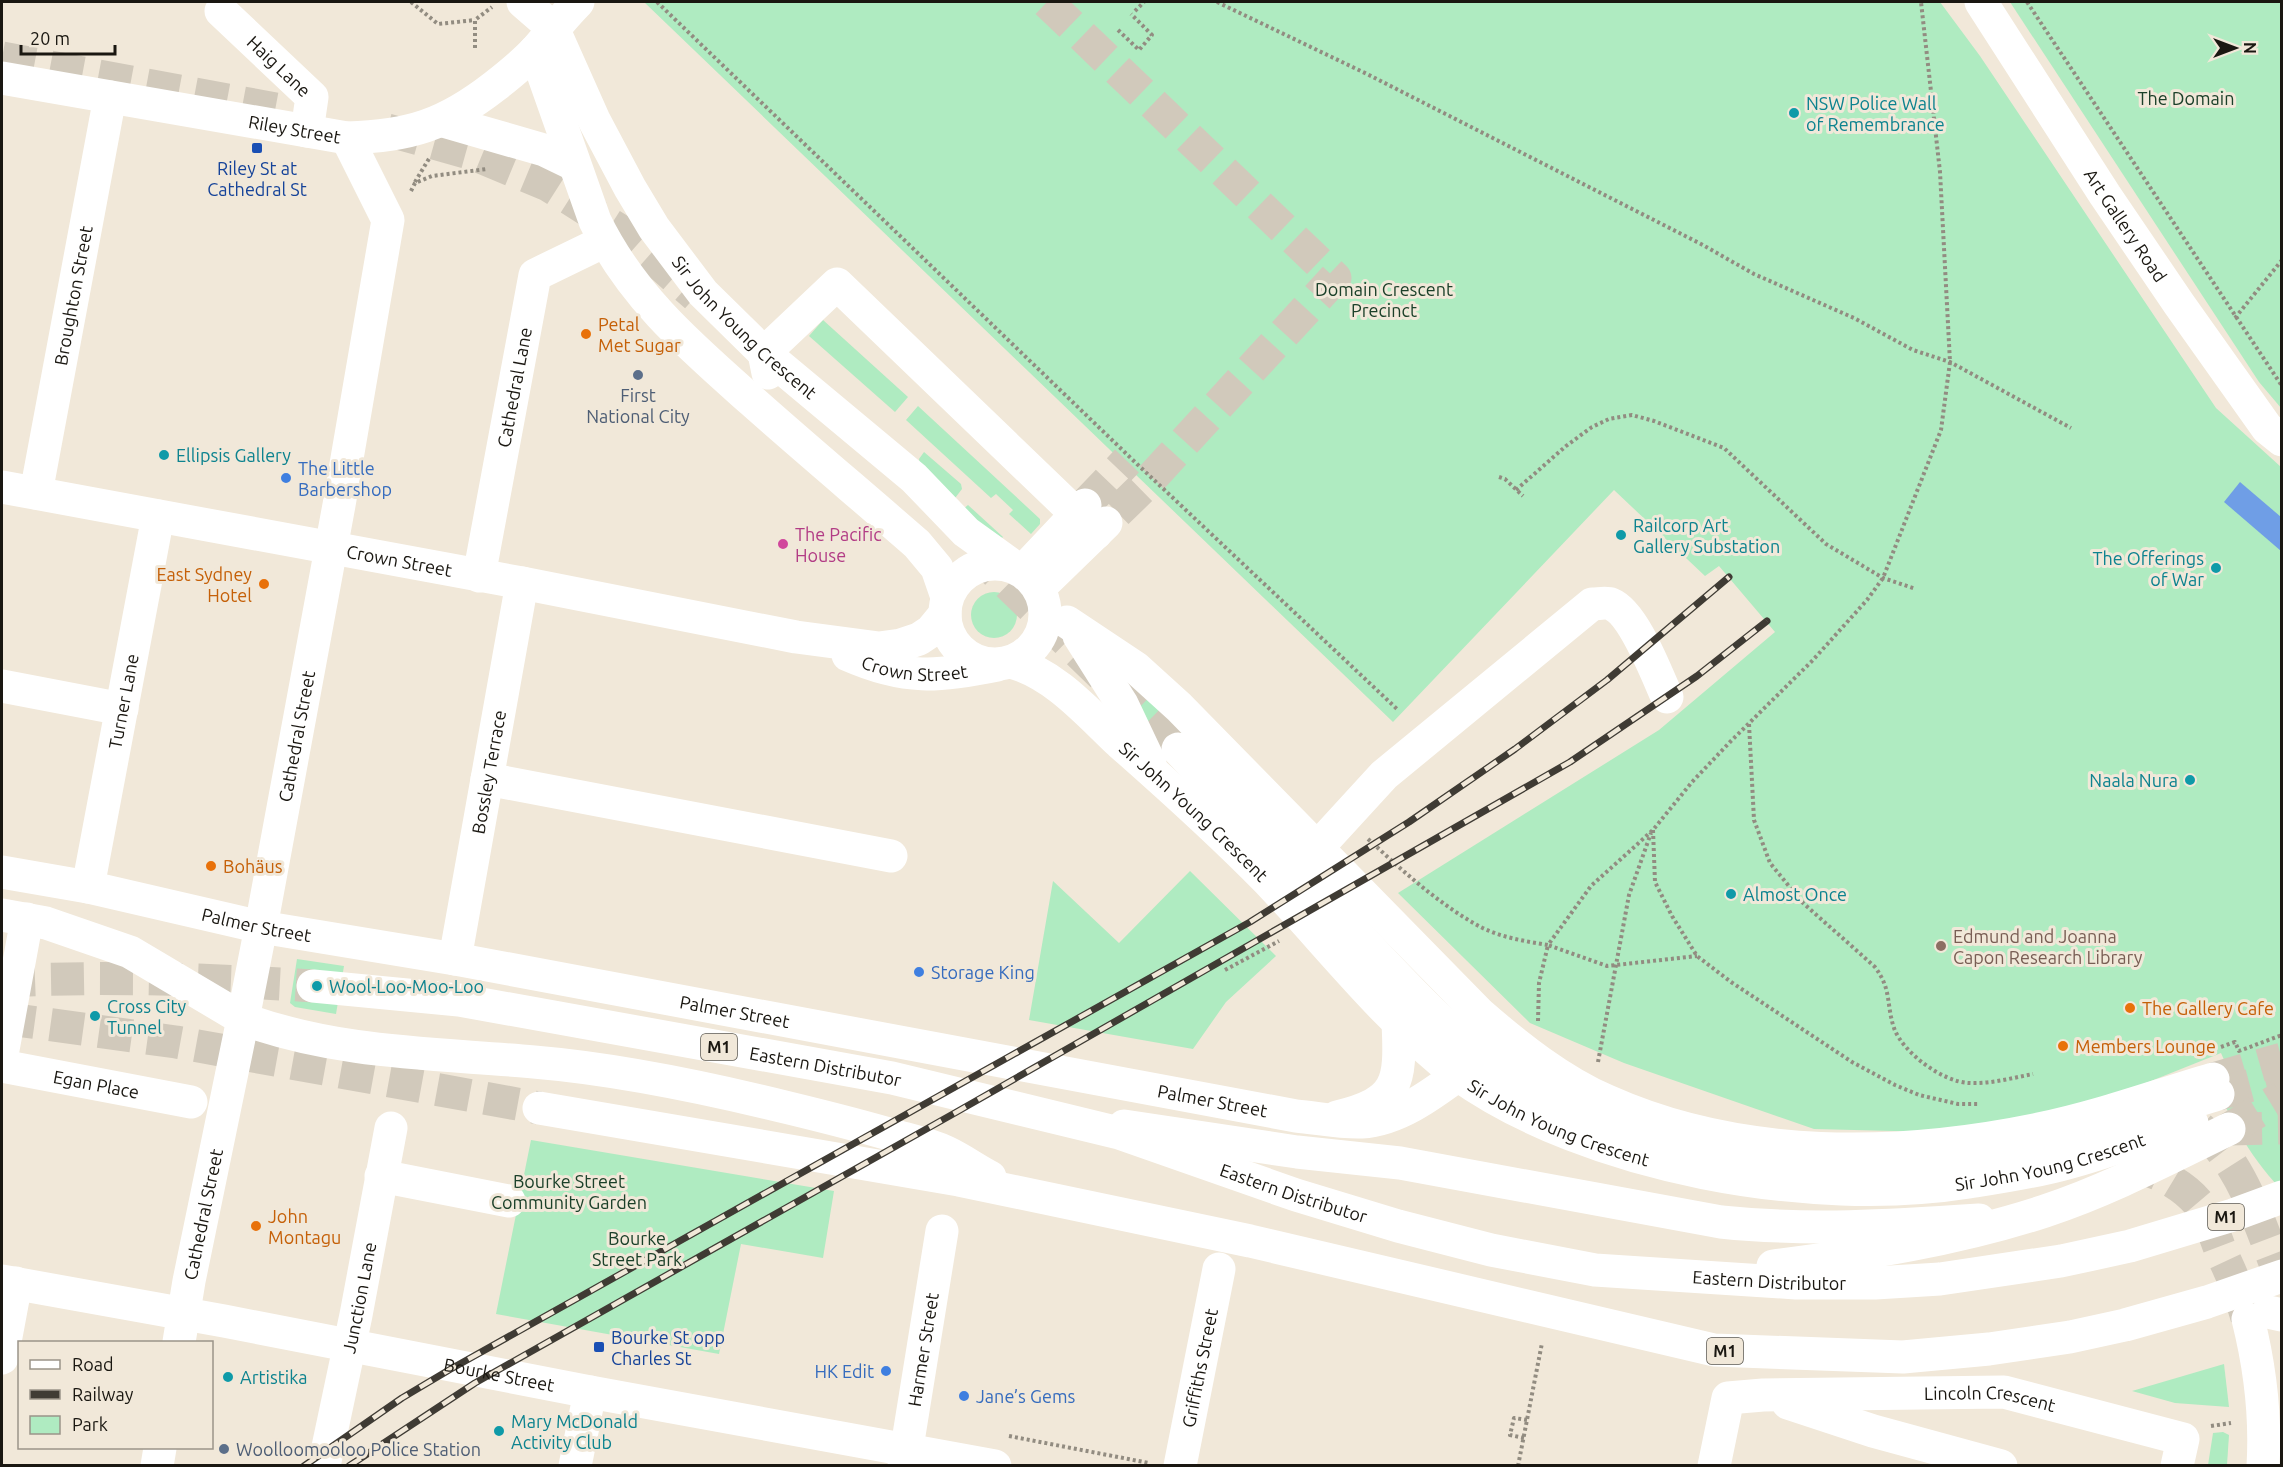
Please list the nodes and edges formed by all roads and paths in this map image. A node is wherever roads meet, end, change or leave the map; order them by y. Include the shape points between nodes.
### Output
1 (411, 2) edge
2 (497, 2) edge
3 (524, 2) edge
4 (578, 2) edge
5 (657, 2) edge
6 (1144, 2) edge
7 (1217, 2) edge
8 (1921, 2) edge
9 (1981, 2) edge
10 (2026, 2) edge
11 (221, 10) dead end
12 (1135, 10) dead end
13 (1131, 14) dead end
14 (476, 20) junction
15 (1118, 30) dead end
16 (544, 40) junction
17 (476, 48) dead end
18 (2, 78) edge
19 (110, 97) junction
20 (443, 121) junction
21 (307, 131) junction
22 (347, 138) junction
23 (428, 163) dead end
24 (573, 164) junction
25 (489, 169) dead end
26 (415, 183) junction
27 (388, 220) junction
28 (605, 241) junction
29 (2282, 260) edge
30 (2236, 317) junction
31 (764, 353) junction
32 (1950, 362) junction
33 (2282, 386) edge
34 (2071, 428) dead end
35 (2282, 440) edge
36 (1498, 477) dead end
37 (2, 487) edge
38 (1516, 490) junction
39 (36, 493) junction
40 (858, 494) junction
41 (1523, 496) dead end
42 (158, 516) junction
43 (331, 548) junction
44 (1883, 578) junction
45 (498, 579) junction
46 (1030, 581) junction
47 (1916, 589) dead end
48 (946, 606) junction
49 (1067, 622) junction
50 (796, 637) junction
51 (1007, 663) junction
52 (2, 686) edge
53 (1667, 698) dead end
54 (122, 709) junction
55 (1397, 709) dead end
56 (1749, 723) junction
57 (1178, 749) tunnel mouth
58 (1157, 776) junction
59 (487, 779) junction
60 (1653, 830) junction
61 (1362, 833) dead end
62 (1318, 847) junction
63 (891, 856) dead end
64 (2, 872) edge
65 (88, 887) junction
66 (14, 917) edge
67 (261, 927) junction
68 (1280, 940) dead end
69 (1548, 945) junction
70 (1698, 956) junction
71 (455, 959) junction
72 (1616, 966) junction
73 (1224, 970) dead end
74 (314, 986) tunnel mouth
75 (1538, 1010) dead end
76 (243, 1018) junction
77 (1398, 1023) junction
78 (1606, 1025) dead end
79 (2282, 1035) edge
80 (2226, 1045) dead end
81 (2, 1055) edge
82 (2, 1066) edge
83 (2033, 1074) dead end
84 (1458, 1075) junction
85 (191, 1102) dead end
86 (1988, 1105) dead end
87 (539, 1108) tunnel mouth
88 (1042, 1114) junction
89 (2210, 1114) junction
90 (1328, 1119) junction
91 (391, 1128) dead end
92 (2066, 1163) junction
93 (2127, 1164) tunnel mouth
94 (381, 1176) junction
95 (1015, 1191) junction
96 (2279, 1198) edge
97 (509, 1201) dead end
98 (2045, 1211) junction
99 (942, 1232) dead end
100 (1219, 1269) dead end
101 (2282, 1276) edge
102 (1696, 1277) junction
103 (8, 1282) edge
104 (2266, 1316) tunnel mouth
105 (181, 1328) edge
106 (349, 1345) junction
107 (2, 1358) edge
108 (590, 1392) junction
109 (1763, 1395) junction
110 (2262, 1406) junction
111 (1524, 1438) junction
112 (2282, 1438) edge
113 (160, 1449) edge
114 (326, 1456) edge
115 (905, 1457) edge
116 (157, 1466) edge
117 (575, 1466) edge
118 (995, 1466) edge
119 (1180, 1466) edge
120 (1518, 1466) edge
121 (1714, 1466) edge
122 (2001, 1466) edge
123 (2177, 1466) edge
124 (2263, 1466) edge

1 - 14 path via 438,24
2 - 14 path
3 - 16 main road
4 - 16 main road, Riley Street
5 - 55 path
6 - 12 path
7 - 32 path via 1367,74 1754,274 1854,318 1913,350
8 - 32 path via 1940,172
9 - 35 main road, Art Gallery Road via 2179,304 2267,428
10 - 30 path
11 - 21 main road, Haig Lane via 312,97
13 - 15 path via 1152,35 1138,50
14 - 17 path
16 - 20 main road, Riley Street via 492,88
16 - 24 main road
16 - 31 main road, Sir John Young Crescent via 654,228 703,293
18 - 19 main road, Riley Street
19 - 21 main road, Riley Street
19 - 39 main road, Broughton Street
20 - 22 main road, Riley Street via 398,134
20 - 24 main road via 544,150
21 - 22 main road, Riley Street
22 - 27 main road
23 - 26 path
24 - 28 main road
25 - 26 path via 432,176
26 - 27 path
27 - 43 main road, Cathedral Street
28 - 40 main road via 637,289 670,326
28 - 45 main road, Bossley Terrace via 549,268
29 - 30 path
30 - 33 path
31 - 40 main road via 770,378 824,436
31 - 46 main road, Sir John Young Crescent via 914,478 966,532
31 - 46 main road via 837,284 1091,519
32 - 34 path
32 - 44 path via 1941,430
36 - 38 path
37 - 39 main road, Crown Street
38 - 41 path
38 - 44 path via 1592,427 1609,419 1632,416 1654,421 1724,448 1826,544
39 - 42 main road, Crown Street
40 - 48 main road via 929,557 942,578
42 - 43 main road, Crown Street
42 - 54 main road, Turner Lane
43 - 45 main road, Crown Street
43 - 67 main road, Cathedral Street
44 - 47 path
44 - 56 path via 1813,660
45 - 50 main road, Crown Street
45 - 59 main road, Bossley Terrace
46 - 48 main road via 1002,563 979,565 959,578
46 - 49 main road, Sir John Young Crescent
46 - 51 main road via 1045,618 1040,637 1023,656
48 - 50 main road, Crown Street via 931,631 890,648
48 - 51 main road via 947,628 962,652 988,664
49 - 58 main road via 1122,704
49 - 62 main road via 1115,652 1153,683
50 - 51 main road, Crown Street via 878,668 908,674 953,674
51 - 58 main road, Sir John Young Crescent via 1028,667 1056,685
52 - 54 main road
53 - 62 main road via 1645,648 1623,612 1610,604 1592,604 1384,775
54 - 65 main road, Turner Lane
56 - 60 path via 1692,782
56 - 83 path via 1754,820 1770,863 1802,902 1875,967 1883,978 1894,1028 1904,1046 1942,1075 1967,1083
57 - 89 main road via 1441,1021 1519,1081 1598,1119 1736,1156 1822,1166 1889,1166 1966,1160 2037,1148 2100,1131
58 - 77 main road, Sir John Young Crescent via 1267,881
59 - 63 main road
59 - 71 main road, Bossley Terrace
60 - 69 path via 1591,886
60 - 70 path via 1655,882
60 - 72 path via 1629,895
61 - 69 path via 1418,884 1478,926
62 - 89 main road via 1494,1026 1605,1100 1653,1118 1711,1134 1808,1148 1890,1149 2010,1135 2069,1122
64 - 65 main road, Palmer Street
65 - 67 main road, Palmer Street
66 - 76 main road via 46,922 130,952
66 - 81 main road
67 - 71 main road, Palmer Street
67 - 76 main road, Cathedral Street
68 - 73 path
69 - 72 path
69 - 75 path via 1539,983
70 - 72 path
70 - 86 path via 1731,982 1895,1086 1958,1104
71 - 90 main road, Palmer Street via 1258,1110
72 - 78 path
74 - 88 main road, Eastern Distributor / M1 via 459,1000 892,1078
76 - 95 main road via 330,1043 418,1055 593,1069 740,1096 860,1125 938,1149
76 - 105 main road, Cathedral Street
77 - 84 main road, Sir John Young Crescent
77 - 90 main road via 1399,1064 1389,1092 1375,1106
79 - 80 path via 2239,1051 2235,1042
82 - 85 main road, Egan Place
84 - 90 main road, Palmer Street via 1417,1102 1382,1118 1363,1122
84 - 92 main road, Sir John Young Crescent via 1548,1125 1618,1150 1725,1177 1846,1190 1907,1189
87 - 95 main road, M1
88 - 98 main road via 1400,1163 1683,1216 1767,1227 1887,1226
88 - 102 main road, Eastern Distributor / M1 via 1119,1133 1296,1195 1491,1250 1595,1270
89 - 92 main road, Sir John Young Crescent
89 - 98 main road via 2099,1190
91 - 94 main road, Junction Lane
92 - 93 main road
94 - 97 main road
94 - 106 main road, Junction Lane
95 - 101 main road, M1 via 1250,1241 1714,1350 1903,1357 1989,1349 2070,1338 2207,1302
96 - 102 main road, Eastern Distributor / M1 via 2175,1234 2061,1261 1940,1279 1796,1283
98 - 102 main road via 1915,1244
99 - 115 main road, Harmer Street
100 - 119 main road, Griffiths Street
103 - 105 main road, Bourke Street
103 - 107 main road
104 - 110 main road via 2259,1367
105 - 106 main road, Bourke Street
106 - 108 main road, Bourke Street
106 - 114 main road, Junction Lane
108 - 115 main road, Bourke Street
108 - 117 main road
109 - 121 main road, Lincoln Crescent via 1728,1398
109 - 122 main road, Lincoln Crescent
109 - 123 main road, Lincoln Crescent via 2004,1392 2184,1439
110 - 112 main road
110 - 124 main road
111 - 111 path via 1510,1435 1514,1418 1527,1420
111 - 120 path
113 - 116 main road
115 - 118 main road, Bourke Street

